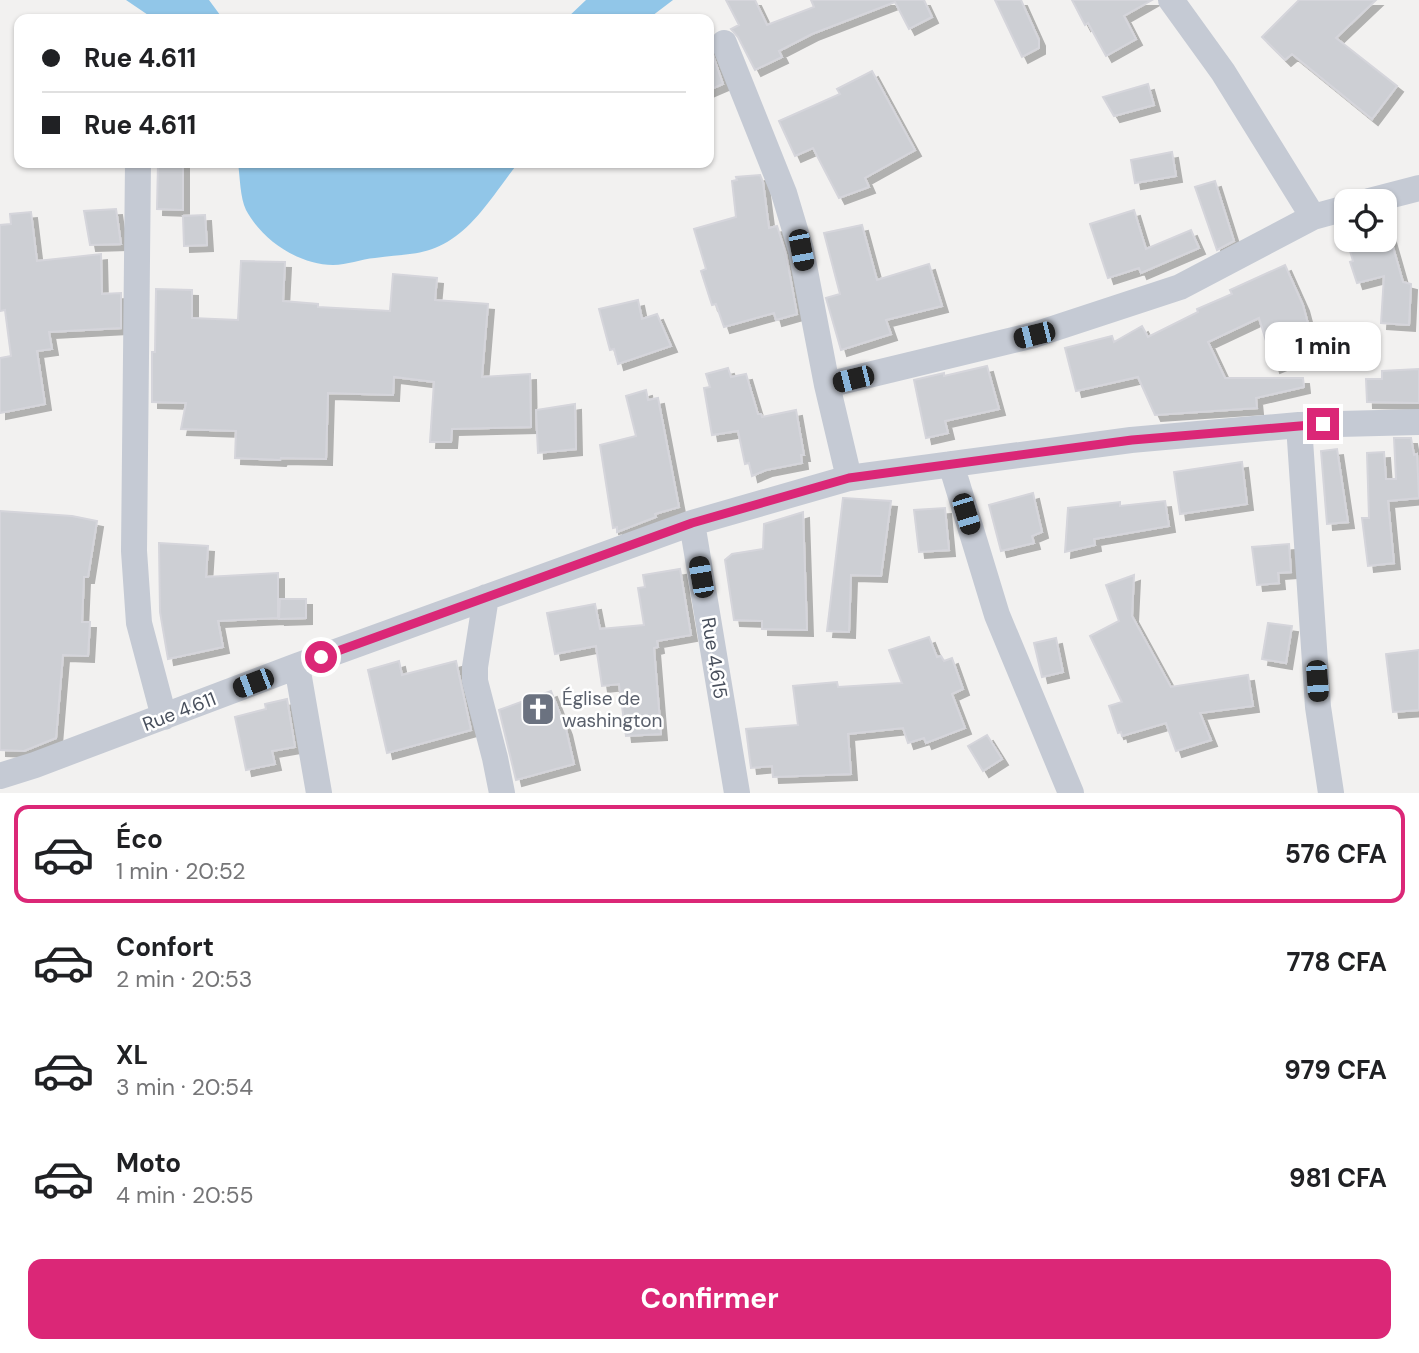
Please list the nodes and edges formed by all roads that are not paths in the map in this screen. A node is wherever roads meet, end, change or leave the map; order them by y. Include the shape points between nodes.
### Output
1 (1171, 0) edge
2 (724, 43) dead end
3 (138, 168) edge
4 (1419, 188) edge
5 (1397, 194) edge
6 (1334, 211) edge
7 (1313, 217) junction
8 (827, 385) junction
9 (1419, 422) edge
10 (1299, 425) junction
11 (951, 464) junction
12 (849, 478) junction
13 (692, 523) junction
14 (486, 597) junction
15 (297, 666) junction
16 (164, 717) junction
17 (0, 776) edge
18 (319, 793) edge
19 (502, 793) edge
20 (737, 793) edge
21 (1071, 793) edge
22 (1331, 793) edge

1 - 7 street via 1223,72
2 - 8 street via 784,192 801,250
3 - 16 street via 134,551 139,623
4 - 5 street
6 - 7 street
7 - 8 street via 1180,287 1034,335
8 - 12 street
9 - 10 street, Rue 4.611
10 - 11 street, Rue 4.611 via 1132,440
10 - 22 street via 1318,707
11 - 12 street, Rue 4.611
11 - 21 street via 997,615
12 - 13 street, Rue 4.611
13 - 14 street, Rue 4.611
13 - 20 street, Rue 4.615
14 - 15 street, Rue 4.611
14 - 19 street via 475,681
15 - 16 street, Rue 4.611
15 - 18 street
16 - 17 street, Rue 4.611

